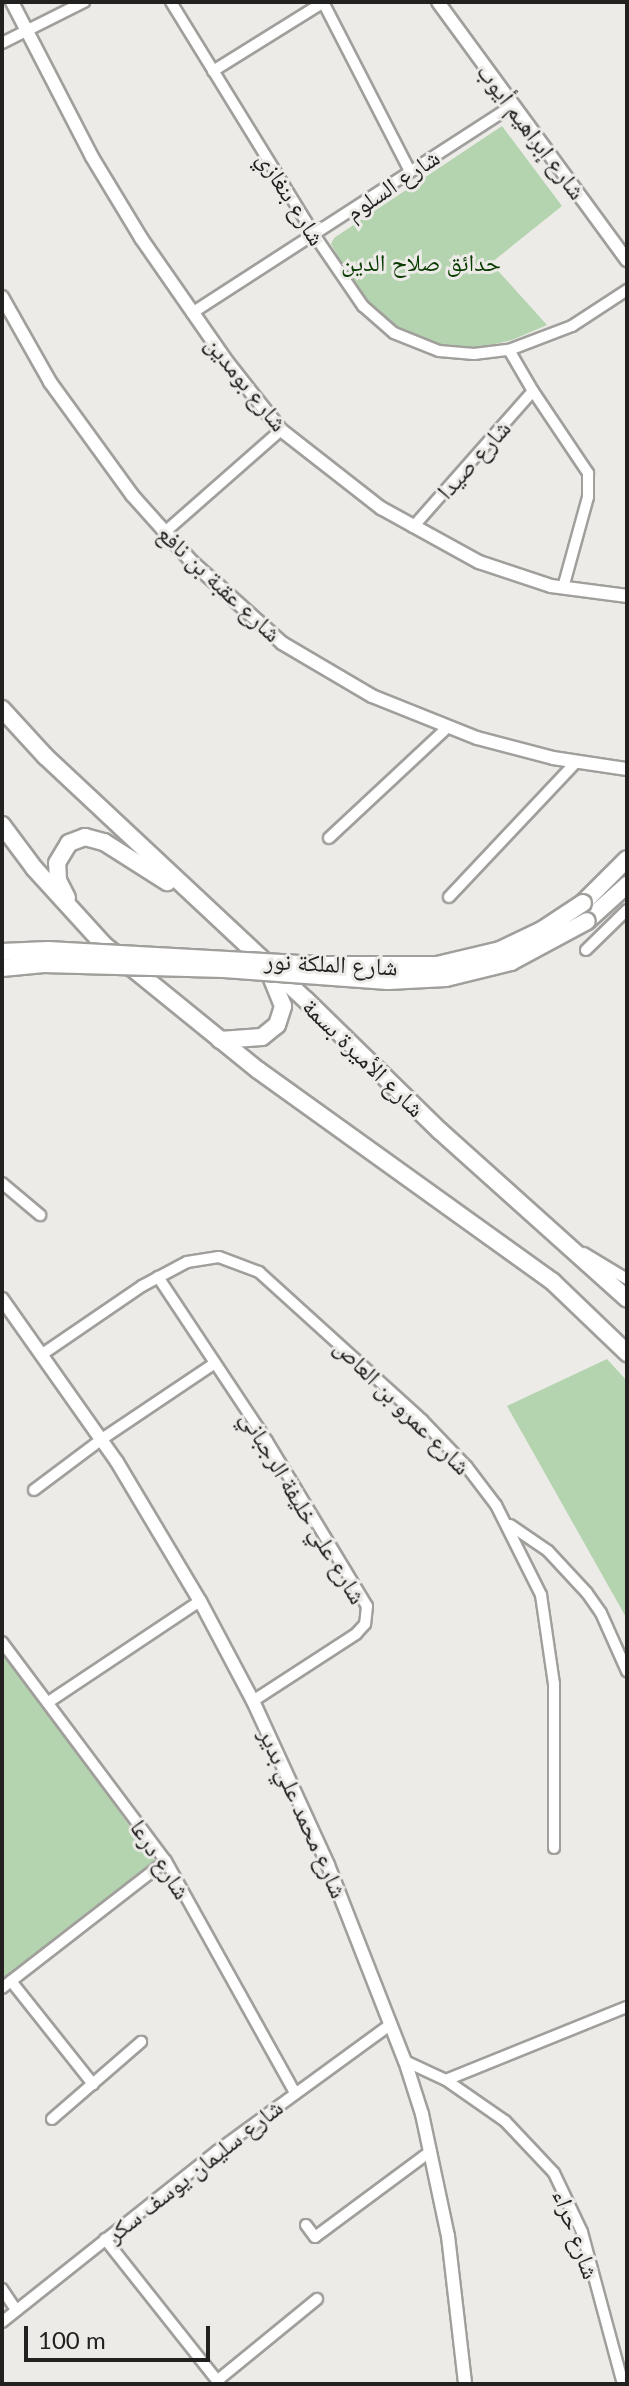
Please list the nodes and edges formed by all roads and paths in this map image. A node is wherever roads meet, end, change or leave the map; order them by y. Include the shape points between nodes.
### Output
1 (12, 2) edge
2 (84, 2) edge
3 (171, 2) edge
4 (323, 2) edge
5 (438, 2) edge
6 (26, 32) junction
7 (2, 43) edge
8 (213, 71) junction
9 (512, 106) junction
10 (410, 171) junction
11 (315, 236) junction
12 (627, 260) edge
13 (627, 290) edge
14 (2, 297) edge
15 (192, 313) junction
16 (509, 350) junction
17 (533, 391) junction
18 (281, 430) junction
19 (413, 527) junction
20 (165, 532) junction
21 (563, 588) junction
22 (627, 596) edge
23 (2, 709) edge
24 (448, 727) junction
25 (576, 762) junction
26 (627, 769) edge
27 (2, 825) edge
28 (329, 838) dead end
29 (627, 859) edge
30 (627, 885) edge
31 (449, 897) dead end
32 (208, 910) junction
33 (627, 910) edge
34 (83, 925) junction
35 (586, 950) dead end
36 (2, 952) edge
37 (265, 964) junction
38 (2, 968) edge
39 (220, 1040) junction
40 (2, 1183) edge
41 (40, 1215) dead end
42 (563, 1240) junction
43 (158, 1277) junction
44 (627, 1279) edge
45 (2, 1299) edge
46 (627, 1299) edge
47 (44, 1353) junction
48 (627, 1353) edge
49 (215, 1363) junction
50 (102, 1439) junction
51 (34, 1490) dead end
52 (509, 1524) junction
53 (200, 1601) junction
54 (2, 1642) edge
55 (627, 1671) edge
56 (50, 1701) junction
57 (253, 1701) junction
58 (554, 1848) dead end
59 (166, 1861) junction
60 (7, 1985) edge
61 (627, 2007) edge
62 (391, 2024) junction
63 (141, 2042) dead end
64 (405, 2061) junction
65 (446, 2080) junction
66 (93, 2084) junction
67 (295, 2093) junction
68 (52, 2119) dead end
69 (431, 2151) junction
70 (306, 2225) dead end
71 (105, 2239) junction
72 (2, 2289) edge
73 (317, 2299) dead end
74 (16, 2310) junction
75 (2, 2322) edge
76 (219, 2382) edge
77 (465, 2384) edge
78 (623, 2384) edge

1 - 6 street, شارع بومدين
2 - 6 street
3 - 8 street, شارع بنغازي
4 - 8 street
4 - 10 street
5 - 9 street, شارع إبراهيم أيوب
6 - 7 street
6 - 15 street, شارع بومدين via 92,157
8 - 11 street, شارع بنغازي
9 - 10 street, شارع السلوم
9 - 12 street, شارع إبراهيم أيوب
10 - 11 street, شارع السلوم
11 - 15 street, شارع السلوم
11 - 16 street, شارع بنغازي via 363,306 406,340 456,353
13 - 16 street, شارع بنغازي via 572,326
14 - 20 street, شارع عقبة بن نافع via 85,433
15 - 18 street, شارع بومدين
16 - 17 street
17 - 19 street, شارع صيدا
17 - 21 street via 588,473 588,497
18 - 19 street, شارع بومدين via 352,488
18 - 20 street
19 - 21 street, شارع بومدين via 488,566
20 - 24 street, شارع عقبة بن نافع via 282,643 351,686
21 - 22 street, شارع بومدين
23 - 32 main road, شارع الأميرة بسمة
24 - 25 street, شارع عقبة بن نافع
24 - 28 street
25 - 26 street, شارع عقبة بن نافع
25 - 31 street
27 - 34 main road
29 - 36 main road, شارع الملكة نور, bridge via 583,903 542,930 461,962 318,965
30 - 38 main road, شارع الملكة نور, bridge via 587,921 511,962 446,978 388,981 44,964
32 - 34 main road via 104,842 85,837 69,843 57,863 61,889
32 - 37 main road, شارع الأميرة بسمة
33 - 35 street
34 - 39 main road
37 - 39 main road via 283,1006 281,1019 262,1037
37 - 42 main road, شارع الأميرة بسمة
39 - 48 main road via 553,1282
40 - 41 street
42 - 44 street
42 - 46 main road, شارع الأميرة بسمة
43 - 47 street, شارع عمرو بن العاص
43 - 49 street, شارع علي خليفة الرجباني
43 - 52 street, شارع عمرو بن العاص via 206,1257 232,1260 259,1272 447,1445
45 - 47 street, شارع محمد علي بدير
47 - 50 street, شارع محمد علي بدير
49 - 50 street
49 - 57 street, شارع علي خليفة الرجباني via 367,1606 365,1624 356,1634
50 - 51 street
50 - 53 street, شارع محمد علي بدير
52 - 55 street via 548,1551 587,1593
52 - 58 street, شارع عمرو بن العاص via 536,1582 548,1624 555,1727
53 - 56 street
53 - 57 street, شارع محمد علي بدير
54 - 56 street, شارع درعا
56 - 59 street, شارع درعا
57 - 62 street, شارع محمد علي بدير via 328,1865
59 - 60 street
59 - 67 street, شارع درعا
60 - 66 street
61 - 65 street
62 - 64 street, شارع محمد علي بدير
62 - 67 street, شارع سليمان يوسف سكر
63 - 66 street
64 - 65 street, شارع حراء
64 - 69 street, شارع محمد علي بدير
65 - 78 street, شارع حراء via 505,2121 554,2173 582,2232
66 - 68 street
67 - 71 street, شارع سليمان يوسف سكر
69 - 70 street via 315,2237
69 - 77 street, شارع محمد علي بدير
71 - 74 street, شارع سليمان يوسف سكر
71 - 76 street
72 - 74 street
73 - 76 street
74 - 75 street, شارع سليمان يوسف سكر

